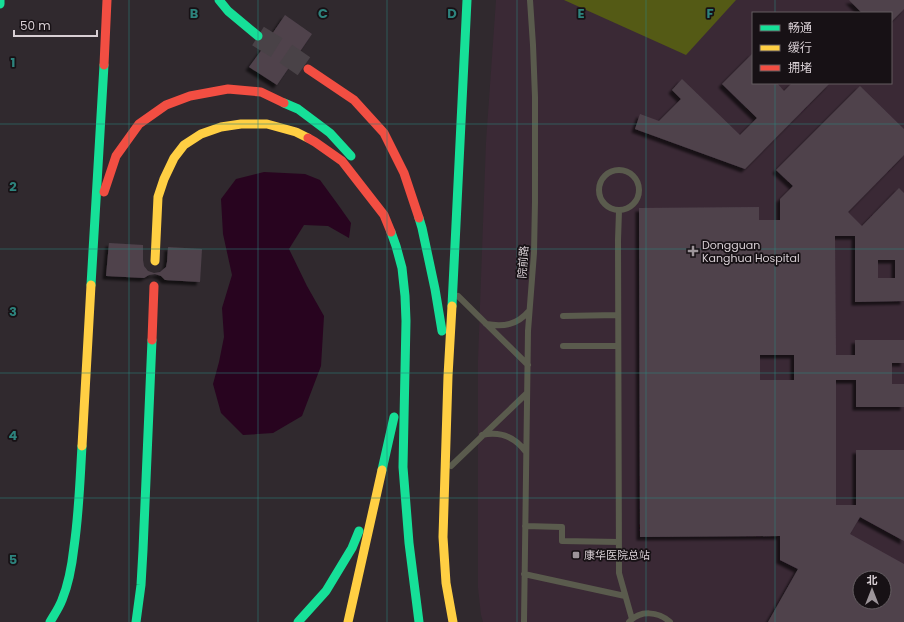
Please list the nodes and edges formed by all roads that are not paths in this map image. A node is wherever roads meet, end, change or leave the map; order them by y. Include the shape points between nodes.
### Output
1 (0, 0) edge
2 (107, 0) edge
3 (219, 0) edge
4 (467, 0) edge
5 (530, 0) edge
6 (0, 4) edge
7 (258, 36) tunnel mouth
8 (308, 69) tunnel mouth
9 (358, 163) dead end
10 (369, 181) dead end
11 (619, 210) junction
12 (384, 215) junction
13 (93, 254) junction
14 (155, 261) dead end
15 (154, 286) dead end
16 (453, 292) junction
17 (529, 311) junction
18 (618, 315) junction
19 (562, 316) dead end
20 (486, 324) junction
21 (563, 346) dead end
22 (618, 346) junction
23 (405, 354) junction
24 (528, 365) junction
25 (448, 376) junction
26 (527, 393) junction
27 (482, 435) junction
28 (526, 452) junction
29 (445, 471) junction
30 (379, 484) junction
31 (525, 526) junction
32 (619, 542) junction
33 (524, 574) junction
34 (625, 596) junction
35 (630, 620) edge
36 (50, 622) edge
37 (136, 622) edge
38 (298, 622) edge
39 (348, 622) edge
40 (419, 622) edge
41 (453, 622) edge
42 (524, 622) edge
43 (670, 622) edge

1 - 6 highway
2 - 13 highway
3 - 7 highway
4 - 16 highway
5 - 17 lane, 院前路 via 536,149 534,253
8 - 25 highway via 354,100 384,133 404,173 422,228 434,282
9 - 13 highway via 330,133 298,109 261,92 228,89 190,96 166,105 139,124 116,156 104,193
10 - 12 highway
11 - 11 lane via 625,210 634,204 639,193 638,182 634,177 619,170 604,177 599,188 604,204
11 - 18 lane
12 - 14 highway via 342,161 315,142 296,132 267,124 220,127 201,134 184,145 164,178 158,197
12 - 23 highway via 402,268 406,321
13 - 36 highway via 77,525 64,596
15 - 37 highway via 145,512
16 - 20 lane
16 - 25 highway
17 - 20 lane via 513,323 500,326
17 - 24 lane, 院前路
18 - 19 lane
18 - 22 lane
20 - 24 lane
21 - 22 lane
22 - 32 lane
23 - 30 highway
23 - 40 highway via 404,467 409,543
24 - 26 lane, 院前路
25 - 29 highway
26 - 27 lane
26 - 28 lane, 院前路
27 - 28 lane via 507,436 518,442
27 - 29 lane
28 - 31 lane, 院前路
29 - 41 highway via 443,537 446,583
30 - 38 highway via 352,548 326,592
30 - 39 highway
31 - 32 lane via 562,527 562,541
31 - 33 lane, 院前路
32 - 34 lane via 619,573
33 - 34 lane
33 - 42 lane, 院前路
34 - 35 lane
35 - 43 lane via 637,615 650,613

